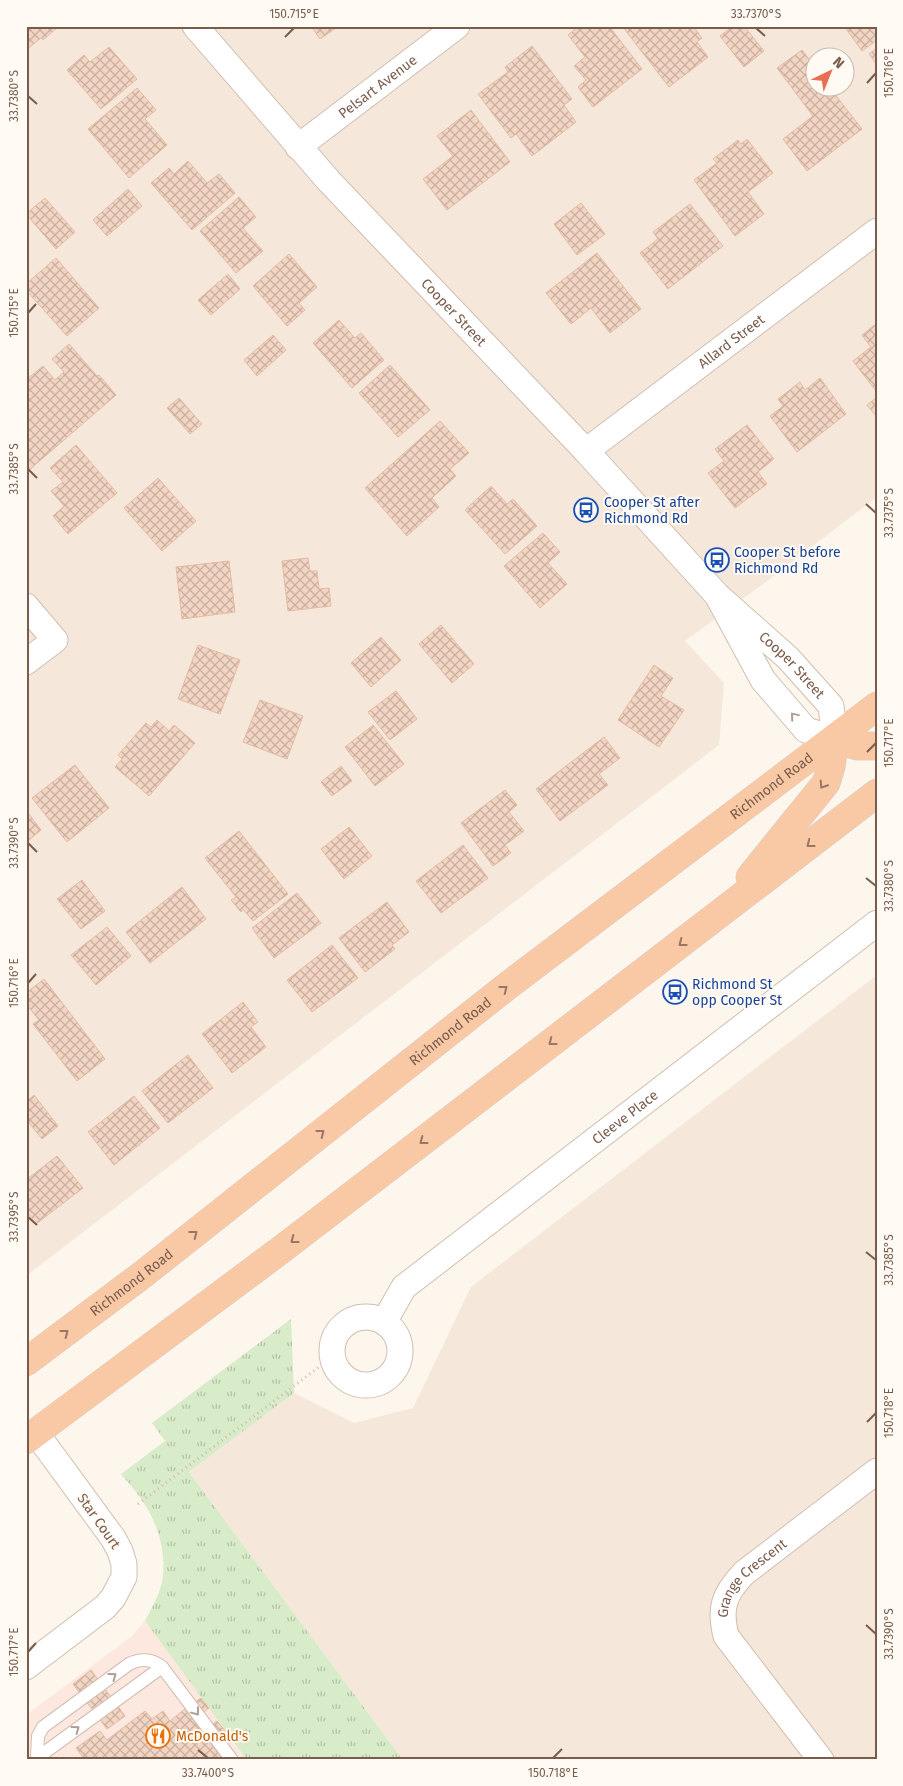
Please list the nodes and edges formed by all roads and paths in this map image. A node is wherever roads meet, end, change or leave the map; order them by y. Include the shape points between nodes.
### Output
1 (195, 26) edge
2 (457, 26) edge
3 (298, 146) junction
4 (877, 231) edge
5 (586, 451) junction
6 (716, 595) junction
7 (26, 606) edge
8 (26, 662) edge
9 (877, 706) edge
10 (835, 739) junction
11 (877, 746) edge
12 (877, 793) edge
13 (720, 914) junction
14 (877, 924) edge
15 (384, 1322) dead end
16 (26, 1362) edge
17 (318, 1367) dead end
18 (31, 1436) edge
19 (877, 1471) edge
20 (138, 1504) dead end
21 (26, 1667) edge
22 (162, 1667) junction
23 (232, 1760) edge
24 (821, 1760) edge

1 - 3 street, Cooper Street
2 - 3 street, Pelsart Avenue
3 - 5 street, Cooper Street
4 - 5 street, Allard Street
5 - 6 street, Cooper Street
10 -> 6 street, Cooper Street via 806,730 764,680
6 - 10 street, Cooper Street via 788,658 831,706
7 - 8 street via 55,640
9 - 10 highway, Richmond Road
10 - 11 highway via 858,746
10 -> 13 highway via 826,783
16 -> 10 highway, Richmond Road via 142,1275 506,987
12 -> 13 highway
13 -> 18 highway
14 - 15 street, Cleeve Place via 404,1287
17 - 20 path
18 - 21 street, Star Court via 113,1538 124,1564 124,1576 105,1608
19 - 24 street, Grange Crescent via 744,1573 732,1585 724,1602 722,1619 726,1636
22 - 22 lane via 37,1758 38,1736 43,1727 129,1664 141,1660 158,1663
22 -> 23 lane

